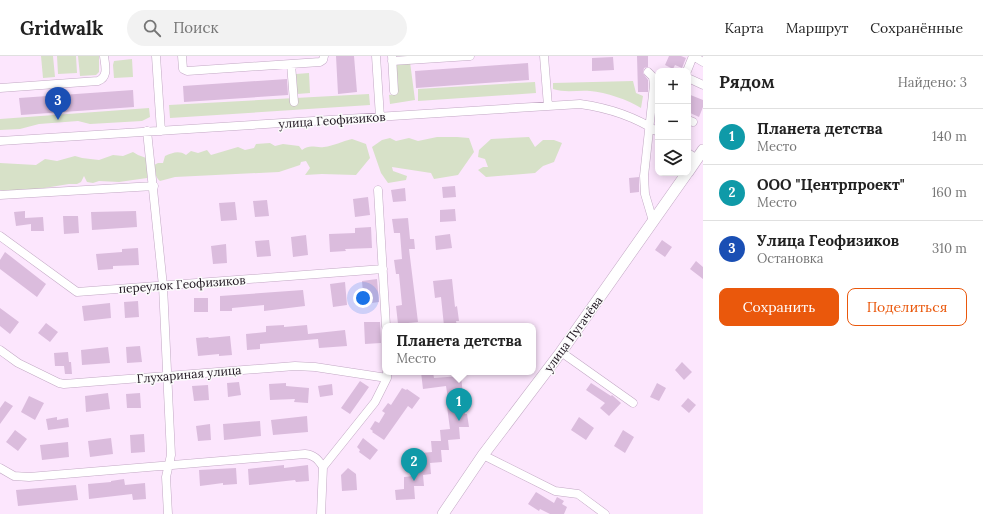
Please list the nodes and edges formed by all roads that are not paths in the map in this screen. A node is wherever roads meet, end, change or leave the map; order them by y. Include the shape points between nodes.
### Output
1 (104, 56) edge
2 (156, 56) edge
3 (182, 56) edge
4 (324, 56) edge
5 (376, 56) edge
6 (470, 56) edge
7 (544, 56) edge
8 (392, 59) edge
9 (703, 62) edge
10 (291, 64) junction
11 (688, 68) edge
12 (653, 76) edge
13 (0, 88) edge
14 (394, 91) dead end
15 (294, 102) dead end
16 (655, 105) edge
17 (548, 106) junction
18 (380, 117) junction
19 (650, 127) junction
20 (161, 130) junction
21 (655, 130) edge
22 (148, 131) junction
23 (0, 141) edge
24 (696, 154) edge
25 (691, 166) edge
26 (686, 176) edge
27 (154, 186) junction
28 (378, 190) dead end
29 (0, 195) edge
30 (653, 221) junction
31 (0, 236) edge
32 (383, 269) junction
33 (164, 286) junction
34 (386, 323) edge
35 (0, 350) edge
36 (561, 352) junction
37 (382, 374) edge
38 (387, 375) edge
39 (167, 377) junction
40 (633, 403) dead end
41 (483, 455) junction
42 (170, 465) junction
43 (323, 467) junction
44 (0, 468) edge
45 (168, 514) edge
46 (321, 514) edge
47 (443, 514) edge
48 (605, 514) edge

1 - 13 street via 105,74 98,81
2 - 20 street
3 - 10 street via 183,69 187,71
4 - 10 street via 320,62
5 - 18 street
6 - 8 street
7 - 17 street
8 - 14 street
9 - 11 street via 693,56
10 - 15 street
12 - 16 street
16 - 19 street
17 - 18 street, улица Геофизиков
17 - 19 street, улица Геофизиков via 580,104 606,108 630,116
18 - 20 street, улица Геофизиков
19 - 21 street, улица Геофизиков
19 - 30 street via 644,176 645,194
20 - 22 street, улица Геофизиков
22 - 23 street, улица Геофизиков
22 - 27 street
24 - 25 main road, улица Пугачёва
26 - 30 main road, улица Пугачёва
27 - 29 street
27 - 33 street
28 - 32 street
30 - 36 main road, улица Пугачёва
31 - 33 street, переулок Геофизиков via 77,292
32 - 33 street, переулок Геофизиков
32 - 34 street
33 - 39 street
35 - 39 street, Глухариная улица via 18,363 64,384
36 - 40 street
36 - 41 main road, улица Пугачёва
37 - 39 street, Глухариная улица via 295,366
38 - 43 street via 376,402
39 - 42 street
41 - 47 main road, улица Пугачёва
41 - 48 street via 555,491 578,494
42 - 43 street via 312,454
42 - 44 street via 29,477 14,476
42 - 45 street via 166,477
43 - 46 street

